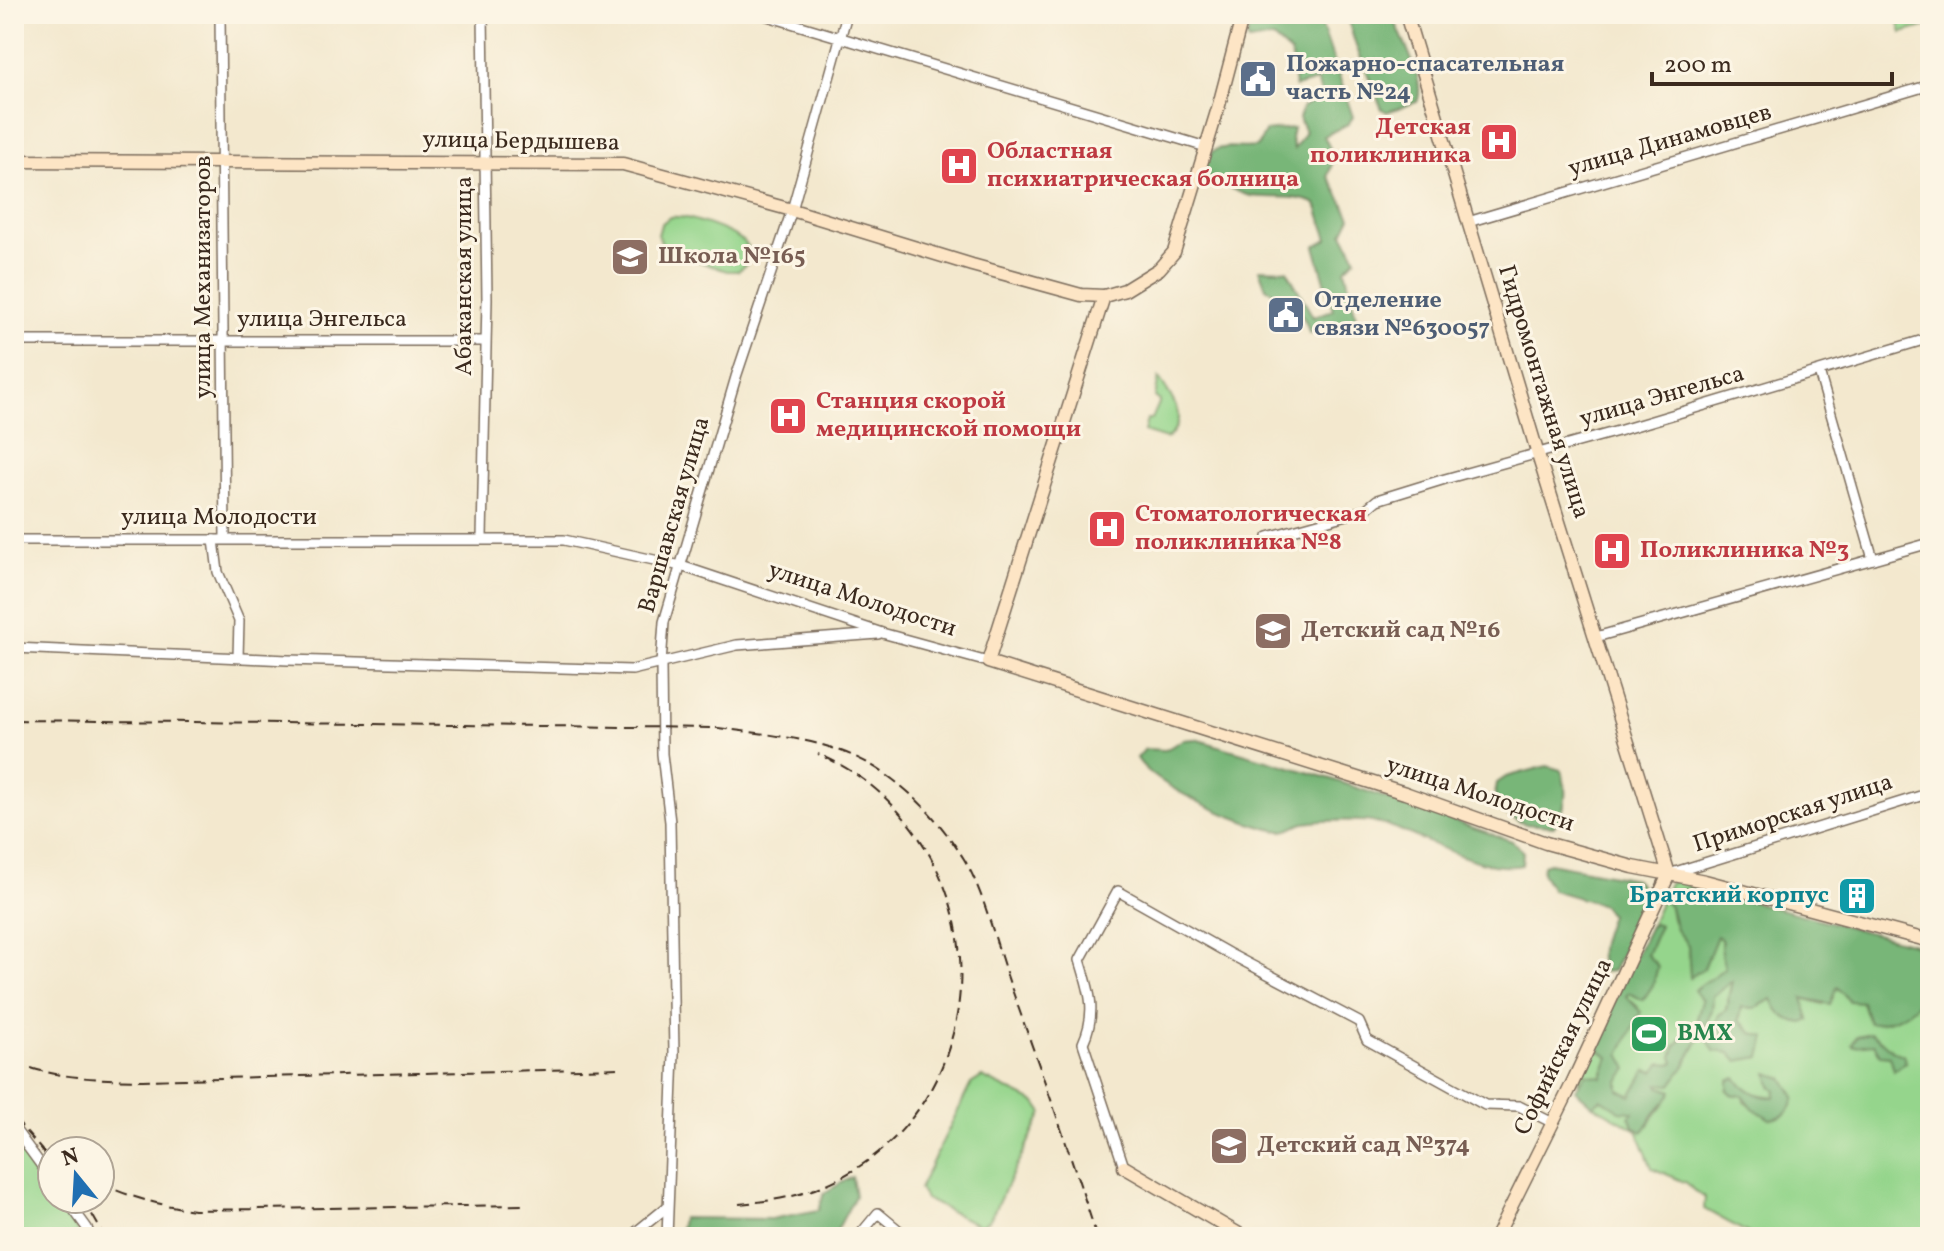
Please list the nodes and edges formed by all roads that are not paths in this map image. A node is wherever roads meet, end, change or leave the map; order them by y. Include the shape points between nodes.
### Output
1 (220, 14) edge
2 (483, 14) edge
3 (761, 14) edge
4 (847, 14) edge
5 (1243, 14) edge
6 (1406, 14) edge
7 (840, 38) junction
8 (1930, 85) edge
9 (1206, 147) junction
10 (14, 161) edge
11 (223, 162) junction
12 (484, 162) junction
13 (792, 210) junction
14 (1468, 222) junction
15 (1104, 296) junction
16 (1930, 338) edge
17 (224, 340) junction
18 (14, 341) edge
19 (485, 341) junction
20 (1819, 372) junction
21 (1538, 454) junction
22 (1268, 537) dead end
23 (482, 538) junction
24 (220, 539) junction
25 (14, 540) edge
26 (1930, 543) edge
27 (1873, 559) junction
28 (681, 566) junction
29 (882, 633) junction
30 (1596, 637) junction
31 (14, 648) edge
32 (238, 657) junction
33 (988, 662) junction
34 (661, 664) junction
35 (1930, 793) edge
36 (1669, 874) junction
37 (1930, 941) edge
38 (1553, 1123) junction
39 (14, 1128) edge
40 (36, 1158) edge
41 (1124, 1167) joint
42 (667, 1207) junction
43 (78, 1215) edge
44 (90, 1237) edge
45 (630, 1237) edge
46 (667, 1237) edge
47 (858, 1237) edge
48 (907, 1237) edge
49 (1244, 1237) edge
50 (1496, 1237) edge

1 - 11 street, улица Механизаторов
2 - 12 street, Абаканская улица
3 - 7 street
4 - 7 street, Варшавская улица
5 - 9 street
6 - 14 street, Гидромонтажная улица
7 - 9 street
7 - 13 street, Варшавская улица
8 - 14 street, улица Динамовцев
9 - 15 street via 1174,252 1144,279
10 - 11 street, улица Бердышева
11 - 12 street, улица Бердышева
11 - 17 street, улица Механизаторов
12 - 13 street, улица Бердышева via 623,164
12 - 19 street, Абаканская улица
13 - 15 street, улица Бердышева via 972,265 1081,295
13 - 28 street, Варшавская улица
14 - 21 street, Гидромонтажная улица
15 - 33 street
16 - 20 street, улица Энгельса
17 - 18 street, улица Энгельса
17 - 19 street, улица Энгельса
17 - 24 street, улица Механизаторов
19 - 23 street, Абаканская улица
20 - 21 street, улица Энгельса
20 - 27 street
21 - 22 street, улица Энгельса
21 - 30 street, Гидромонтажная улица
23 - 24 street, улица Молодости
23 - 28 street, улица Молодости via 564,540
24 - 25 street, улица Молодости
24 - 32 street, улица Механизаторов via 218,572 239,621
26 - 27 street
27 - 30 street
28 - 29 street, улица Молодости
28 - 34 street, Варшавская улица via 664,622
29 - 33 street, улица Молодости
29 - 34 street via 737,645
30 - 36 street, Гидромонтажная улица
31 - 32 street
32 - 34 street via 632,670
33 - 36 street, улица Молодости via 1405,793 1546,843
34 - 42 street, Варшавская улица via 674,1028
35 - 36 street, Приморская улица
36 - 37 street, улица Молодости
36 - 38 street, Софийская улица
38 - 41 street via 1519,1106 1485,1105 1367,1040 1359,1022 1118,891 1080,960 1092,1023 1083,1043
38 - 50 street, Софийская улица
39 - 40 street
41 - 49 street
42 - 45 street
42 - 46 street, Варшавская улица
43 - 44 street
47 - 48 street via 878,1213

